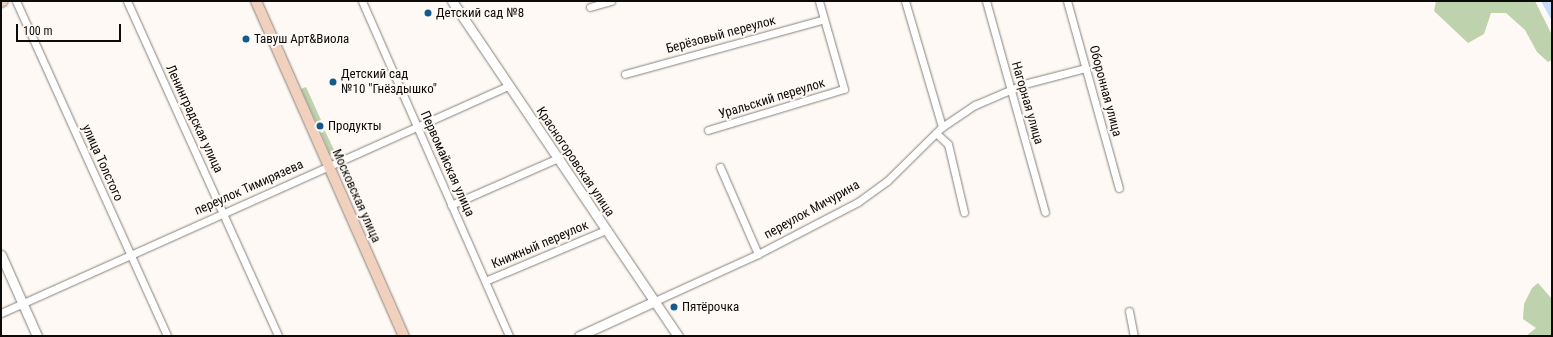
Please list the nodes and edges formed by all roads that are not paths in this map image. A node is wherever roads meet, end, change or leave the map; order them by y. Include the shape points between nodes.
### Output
1 (16, 1) edge
2 (127, 1) edge
3 (256, 1) edge
4 (362, 1) edge
5 (452, 1) edge
6 (611, 1) edge
7 (819, 1) edge
8 (905, 1) edge
9 (986, 1) edge
10 (1068, 1) edge
11 (590, 7) dead end
12 (824, 19) junction
13 (1086, 68) junction
14 (625, 74) dead end
15 (508, 86) junction
16 (1011, 89) junction
17 (417, 126) junction
18 (708, 130) dead end
19 (939, 130) junction
20 (558, 158) junction
21 (328, 165) junction
22 (720, 168) dead end
23 (1119, 188) dead end
24 (451, 205) junction
25 (224, 212) junction
26 (964, 212) dead end
27 (1045, 212) dead end
28 (606, 230) junction
29 (130, 254) junction
30 (758, 254) junction
31 (1, 255) edge
32 (484, 281) junction
33 (655, 301) junction
34 (22, 303) junction
35 (1129, 311) dead end
36 (1, 312) edge
37 (37, 336) edge
38 (166, 336) edge
39 (278, 336) edge
40 (404, 336) edge
41 (509, 336) edge
42 (579, 336) edge
43 (678, 336) edge
44 (1134, 336) edge

1 - 29 street, улица Толстого
2 - 25 street, Ленинградская улица
3 - 21 main road, Московская улица
4 - 17 street, Первомайская улица
5 - 15 street, Красногоровская улица
6 - 11 street
7 - 12 street
8 - 19 street
9 - 16 street, Нагорная улица
10 - 13 street, Оборонная улица
12 - 14 street, Берёзовый переулок
12 - 18 street, Уральский переулок via 844,90
13 - 16 street, переулок Мичурина
13 - 23 street, Оборонная улица
15 - 17 street, переулок Тимирязева
15 - 20 street, Красногоровская улица
16 - 19 street, переулок Мичурина via 975,105
16 - 27 street, Нагорная улица
17 - 21 street, переулок Тимирязева
17 - 24 street, Первомайская улица
19 - 26 street via 948,144
19 - 30 street, переулок Мичурина via 887,181 858,202
20 - 24 street
20 - 28 street, Красногоровская улица
21 - 25 street, переулок Тимирязева
21 - 40 main road, Московская улица
22 - 30 street
24 - 32 street, Первомайская улица
25 - 29 street, переулок Тимирязева
25 - 39 street, Ленинградская улица
28 - 32 street, Книжный переулок
28 - 33 street, Красногоровская улица
29 - 34 street, переулок Тимирязева
29 - 38 street, улица Толстого
30 - 33 street, переулок Мичурина
31 - 34 street
32 - 41 street, Первомайская улица
33 - 42 street, переулок Мичурина
33 - 43 street, Красногоровская улица
34 - 36 street, переулок Тимирязева
34 - 37 street
35 - 44 street

